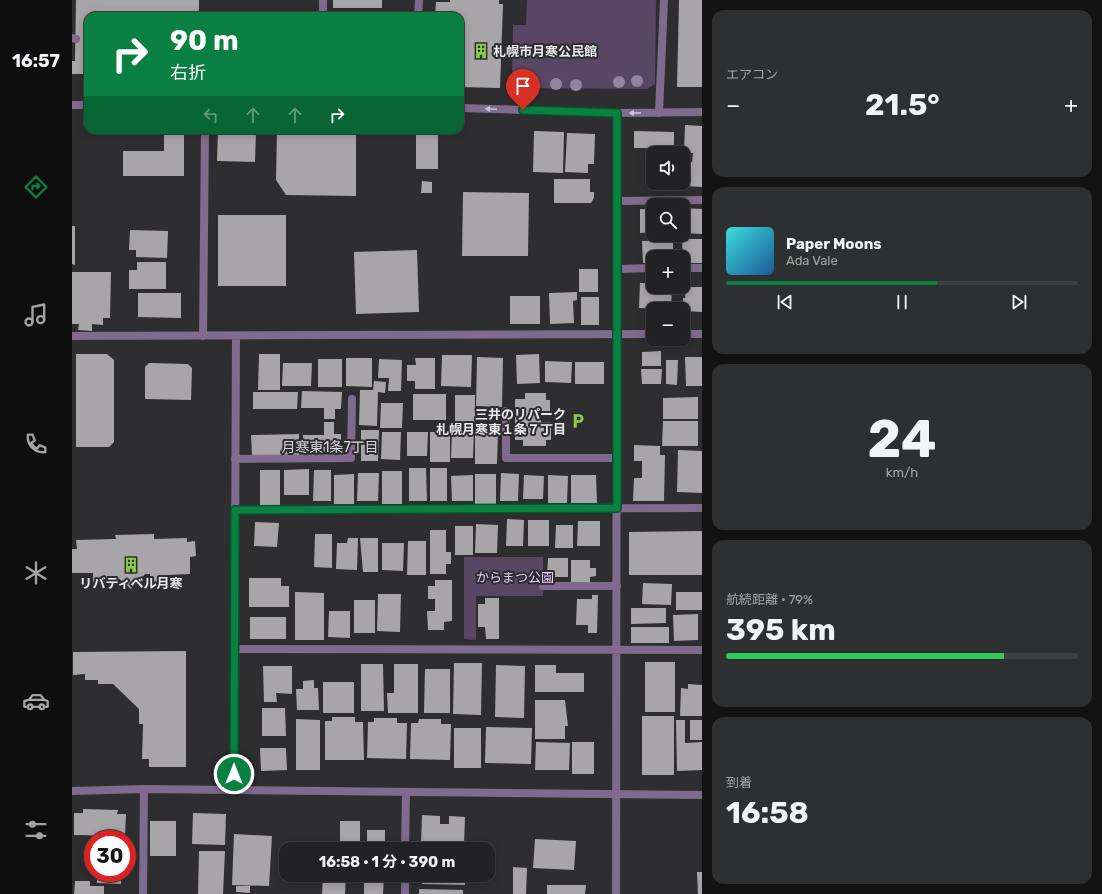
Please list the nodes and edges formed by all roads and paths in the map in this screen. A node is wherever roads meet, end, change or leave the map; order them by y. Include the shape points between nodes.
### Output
1 (323, 0) edge
2 (419, 0) edge
3 (664, 0) edge
4 (323, 12) edge
5 (418, 12) edge
6 (72, 105) edge
7 (84, 105) edge
8 (464, 108) edge
9 (702, 112) edge
10 (617, 113) junction
11 (659, 113) junction
12 (204, 134) edge
13 (702, 200) edge
14 (617, 201) junction
15 (646, 268) edge
16 (690, 268) edge
17 (702, 268) edge
18 (618, 269) junction
19 (618, 334) junction
20 (646, 334) edge
21 (690, 334) edge
22 (702, 334) edge
23 (72, 336) edge
24 (203, 336) junction
25 (236, 336) junction
26 (352, 399) dead end
27 (506, 411) dead end
28 (617, 458) junction
29 (235, 459) junction
30 (617, 508) junction
31 (702, 508) edge
32 (235, 510) junction
33 (543, 586) dead end
34 (617, 586) junction
35 (234, 649) junction
36 (617, 649) junction
37 (702, 650) edge
38 (144, 789) junction
39 (234, 790) junction
40 (72, 791) edge
41 (406, 792) junction
42 (616, 795) junction
43 (702, 795) edge
44 (405, 842) edge
45 (405, 882) edge
46 (143, 894) edge
47 (405, 894) edge
48 (616, 894) edge

1 - 4 street
2 - 5 street
3 - 11 street
6 - 7 street
10 -> 8 street
9 - 11 street
11 -> 10 street
10 - 14 street
12 - 24 street
13 - 14 street
14 - 18 street
15 - 18 street
16 - 17 street
18 - 19 street
19 - 20 street
19 - 25 street
19 - 28 street
21 - 22 street
23 - 24 street
24 - 25 street
25 - 29 street
26 - 29 street via 352,458
27 - 28 street via 506,458
28 - 30 street
29 - 32 street
30 - 31 street
30 - 32 street
30 - 34 street
32 - 35 street
33 - 34 street
34 - 36 street
35 - 36 street
35 - 39 street
36 - 37 street
36 - 42 street
38 - 39 street
38 - 40 street
38 - 46 street
39 - 41 street
41 - 42 street
41 - 44 street
42 - 43 street
42 - 48 street
45 - 47 street

